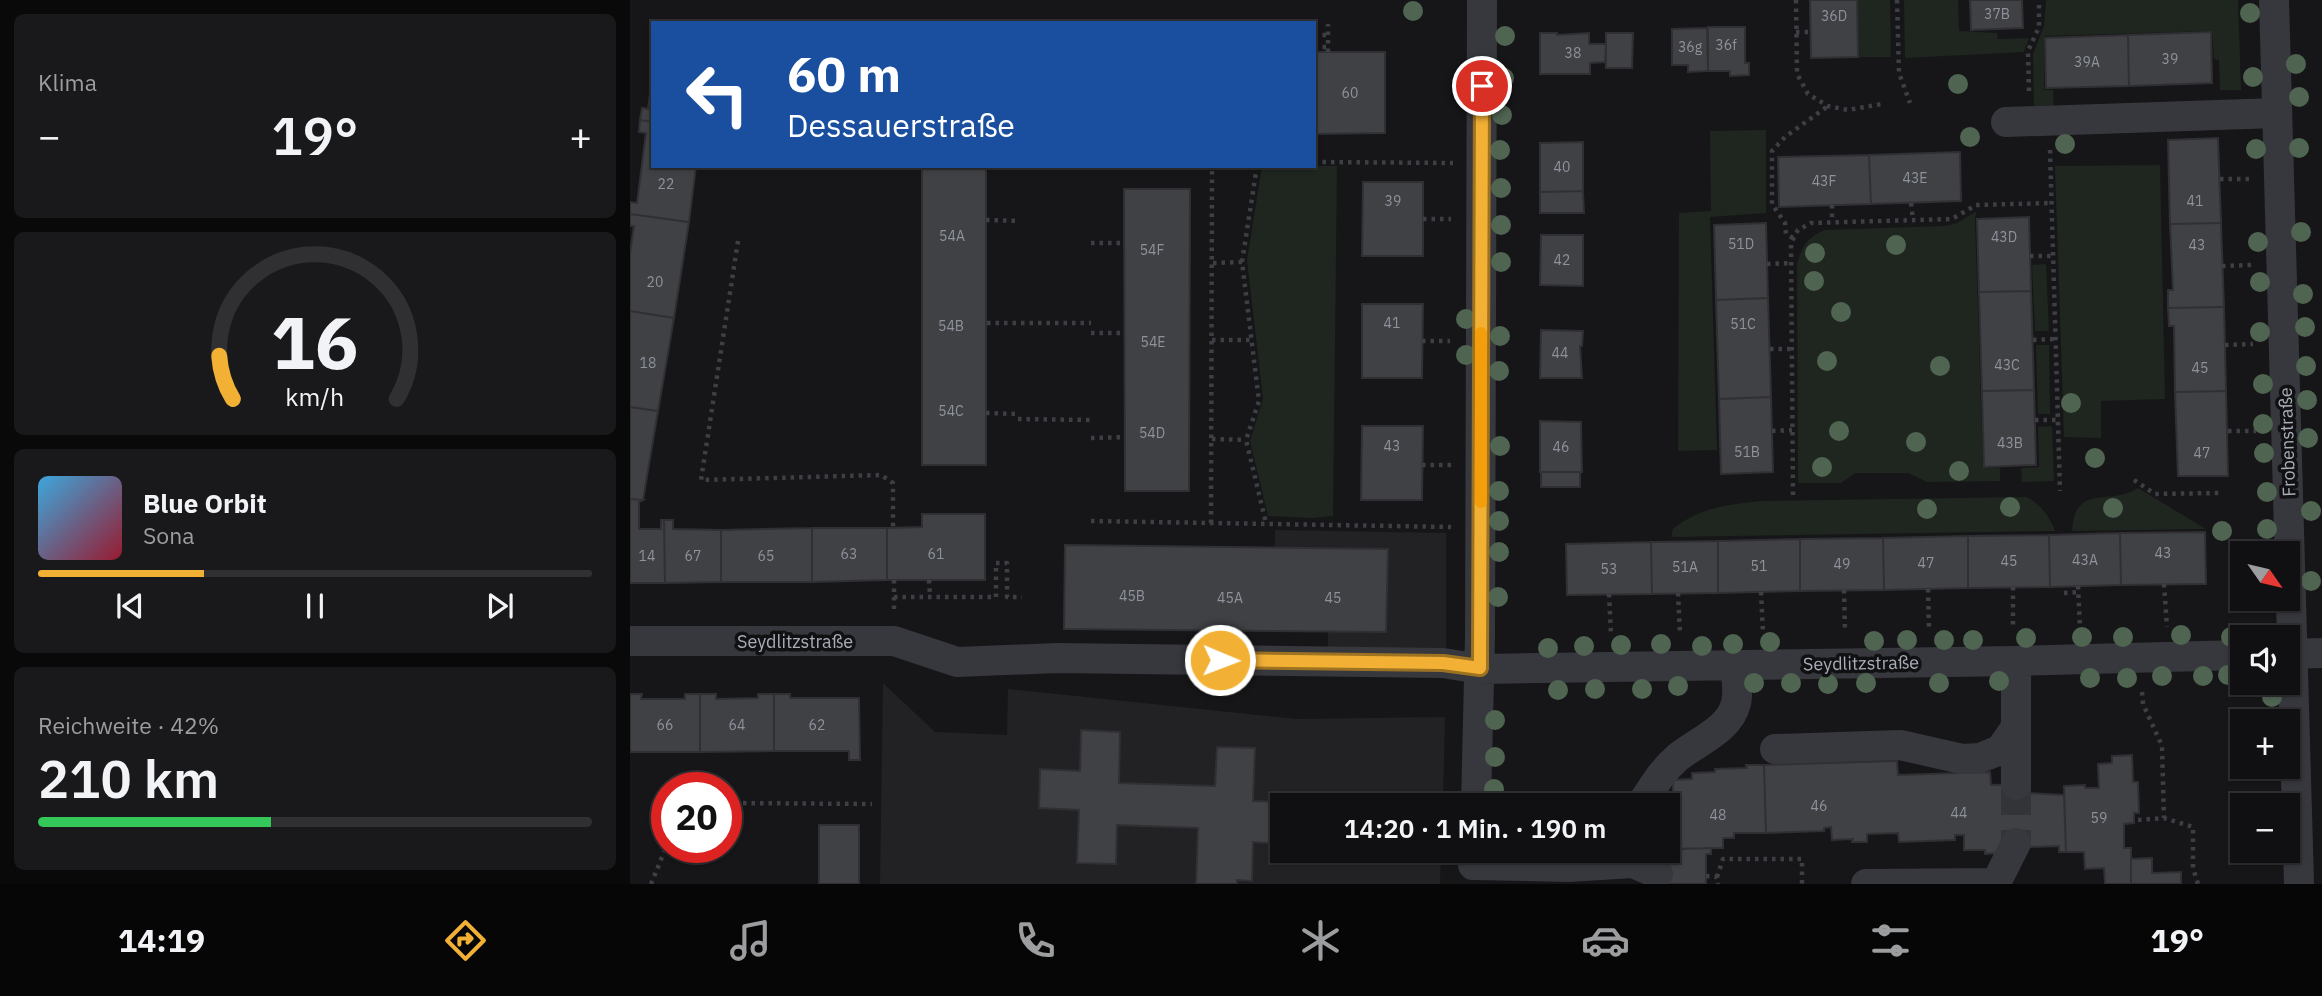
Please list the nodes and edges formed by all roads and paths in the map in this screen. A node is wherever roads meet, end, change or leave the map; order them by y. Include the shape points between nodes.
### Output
1 (1482, 0) edge
2 (1796, 0) edge
3 (1897, 0) edge
4 (2039, 0) edge
5 (2274, 0) edge
6 (1328, 24) dead end
7 (1811, 32) dead end
8 (1796, 33) junction
9 (1316, 35) edge
10 (1328, 35) junction
11 (1316, 47) edge
12 (1910, 103) dead end
13 (1882, 104) dead end
14 (1828, 106) junction
15 (2277, 113) junction
16 (2029, 122) junction
17 (1316, 162) edge
18 (1456, 163) dead end
19 (1212, 168) edge
20 (1257, 168) edge
21 (2220, 179) dead end
22 (2249, 179) dead end
23 (1912, 203) dead end
24 (2052, 203) junction
25 (1832, 205) dead end
26 (1423, 219) dead end
27 (1455, 219) dead end
28 (986, 220) dead end
29 (1020, 220) dead end
30 (1913, 220) junction
31 (1832, 221) junction
32 (1793, 238) junction
33 (738, 241) dead end
34 (1091, 243) dead end
35 (1125, 243) dead end
36 (2030, 256) dead end
37 (2053, 256) junction
38 (1242, 262) junction
39 (1791, 262) junction
40 (1213, 263) junction
41 (1767, 264) dead end
42 (2252, 265) dead end
43 (2222, 266) dead end
44 (987, 323) dead end
45 (1091, 323) dead end
46 (1091, 333) dead end
47 (1125, 333) dead end
48 (2055, 339) junction
49 (1212, 340) junction
50 (1251, 340) junction
51 (2033, 340) dead end
52 (1422, 341) dead end
53 (1455, 341) dead end
54 (2254, 344) dead end
55 (2225, 345) dead end
56 (1770, 349) dead end
57 (1792, 349) junction
58 (986, 413) dead end
59 (1091, 420) dead end
60 (2035, 420) dead end
61 (2058, 420) junction
62 (1792, 430) junction
63 (1772, 431) dead end
64 (2228, 431) dead end
65 (2257, 431) dead end
66 (1091, 438) dead end
67 (1125, 438) dead end
68 (1212, 439) junction
69 (1247, 440) junction
70 (1422, 465) dead end
71 (1454, 465) dead end
72 (2134, 480) dead end
73 (2060, 491) dead end
74 (2222, 493) dead end
75 (1793, 495) dead end
76 (1091, 521) dead end
77 (1212, 523) junction
78 (1266, 523) junction
79 (1454, 527) dead end
80 (893, 528) dead end
81 (894, 580) dead end
82 (929, 580) dead end
83 (2164, 584) dead end
84 (2012, 587) dead end
85 (1928, 589) dead end
86 (1844, 590) dead end
87 (1761, 592) dead end
88 (1678, 593) dead end
89 (2064, 593) dead end
90 (1609, 594) dead end
91 (894, 597) junction
92 (930, 597) junction
93 (1022, 597) dead end
94 (894, 614) dead end
95 (2166, 626) dead end
96 (2080, 628) dead end
97 (2013, 629) dead end
98 (1929, 631) dead end
99 (1845, 632) dead end
100 (1763, 633) dead end
101 (1680, 634) dead end
102 (1611, 635) dead end
103 (630, 641) edge
104 (2301, 653) edge
105 (2230, 654) edge
106 (2016, 661) junction
107 (1735, 665) junction
108 (1480, 668) junction
109 (2142, 692) dead end
110 (2016, 727) junction
111 (1775, 749) dead end
112 (2016, 785) tunnel mouth
113 (1476, 793) edge
114 (1649, 793) edge
115 (742, 803) edge
116 (872, 804) dead end
117 (2164, 818) junction
118 (2138, 820) dead end
119 (2016, 843) tunnel mouth
120 (660, 863) edge
121 (1586, 863) edge
122 (1581, 866) junction
123 (1473, 867) edge
124 (1658, 874) dead end
125 (1706, 876) dead end
126 (1717, 877) junction
127 (1998, 883) edge
128 (651, 884) edge
129 (1718, 884) edge
130 (1802, 884) edge
131 (1866, 884) edge
132 (2198, 884) edge
133 (2299, 884) edge

1 - 108 street
2 - 8 path
3 - 12 path via 1899,73
4 - 16 path via 2039,27 2028,51
5 - 15 street, Frobenstraße
6 - 10 path
7 - 8 path
8 - 14 path via 1797,74 1808,94
9 - 10 path
10 - 11 path via 1328,50
13 - 14 path via 1849,110
14 - 32 path via 1772,151 1772,204 1785,223 1786,234
15 - 16 street
15 - 104 street, Frobenstraße
16 - 24 path
17 - 18 path
19 - 40 path
20 - 38 path
21 - 22 path
23 - 30 path
24 - 30 path via 1976,205 1952,219
24 - 37 path
25 - 31 path
26 - 27 path
28 - 29 path
30 - 31 path
31 - 32 path via 1811,223
32 - 39 path
33 - 80 path via 701,480 881,475 893,483
34 - 35 path
36 - 37 path
37 - 48 path
38 - 40 path
38 - 50 path
39 - 41 path
39 - 57 path
40 - 49 path
42 - 43 path
44 - 45 path
46 - 47 path
48 - 51 path
48 - 61 path
49 - 50 path
49 - 68 path
50 - 69 path via 1259,401
52 - 53 path
54 - 55 path
56 - 57 path
57 - 62 path
58 - 59 path
60 - 61 path
61 - 73 path
62 - 63 path
62 - 75 path
64 - 65 path
66 - 67 path
68 - 69 path
68 - 77 path
69 - 78 path
70 - 71 path
72 - 74 path via 2155,494
76 - 77 path
77 - 78 path
78 - 79 path
81 - 91 path
82 - 92 path
83 - 95 path
84 - 97 path
85 - 98 path
86 - 99 path
87 - 100 path
88 - 101 path
89 - 96 path via 2078,589
90 - 102 path
91 - 92 path
91 - 94 path
92 - 93 path via 996,597 996,563 1007,563 1007,597
103 - 108 street, Seydlitzstraße via 894,641 957,662 1097,658 1443,663
104 - 133 street, Frobenstraße
105 - 106 street, Seydlitzstraße
106 - 107 street, Seydlitzstraße
106 - 110 street
107 - 108 street, Seydlitzstraße
107 - 114 street via 1737,703 1727,720 1677,758
108 - 113 street
109 - 117 path via 2162,746
110 - 111 street via 2000,750 1980,758 1962,759 1900,745
110 - 112 street
115 - 116 path
117 - 118 path
117 - 132 path via 2193,827 2193,868
119 - 127 street
120 - 128 path
121 - 122 street
122 - 123 street
122 - 124 street via 1633,863
125 - 126 path
126 - 129 path
126 - 130 path via 1723,859 1802,859
127 - 131 street

